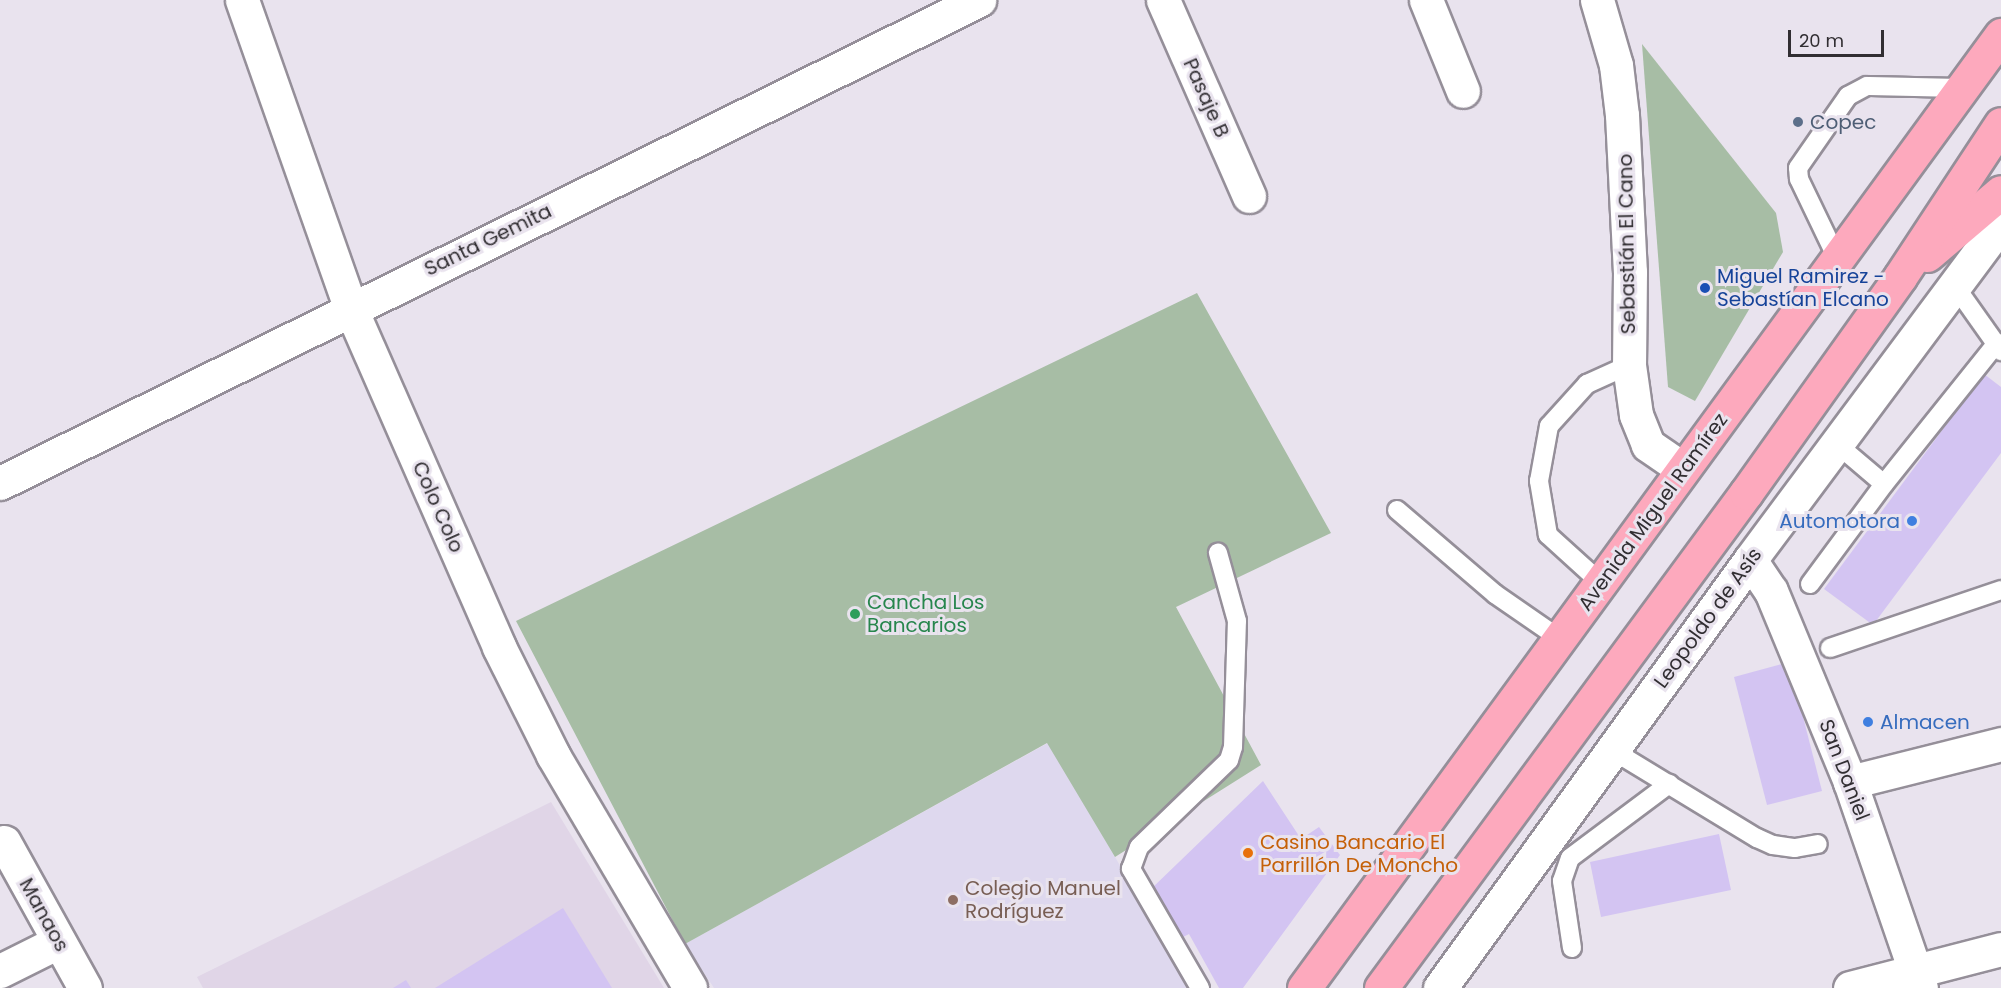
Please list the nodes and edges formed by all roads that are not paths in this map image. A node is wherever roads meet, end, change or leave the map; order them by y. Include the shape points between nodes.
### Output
1 (242, 0) edge
2 (979, 0) edge
3 (1163, 0) edge
4 (1426, 0) edge
5 (1597, 0) edge
6 (2001, 35) edge
7 (1962, 88) junction
8 (1463, 91) dead end
9 (2001, 124) edge
10 (2001, 192) edge
11 (1249, 196) dead end
12 (1997, 235) edge
13 (1837, 258) junction
14 (1900, 277) junction
15 (1954, 286) junction
16 (350, 307) junction
17 (1999, 347) edge
18 (1629, 365) junction
19 (1838, 445) junction
20 (1683, 469) junction
21 (0, 483) edge
22 (1884, 484) junction
23 (1397, 510) dead end
24 (1218, 553) dead end
25 (1750, 560) junction
26 (1601, 582) junction
27 (1810, 584) dead end
28 (2001, 590) edge
29 (1560, 639) junction
30 (1830, 648) dead end
31 (2001, 744) edge
32 (1612, 750) junction
33 (1850, 782) junction
34 (1669, 784) junction
35 (4, 842) dead end
36 (1818, 844) dead end
37 (58, 942) junction
38 (1572, 948) dead end
39 (2001, 949) edge
40 (0, 971) edge
41 (1918, 979) edge
42 (85, 988) edge
43 (690, 988) edge
44 (1200, 988) edge
45 (1304, 988) edge
46 (1382, 988) edge
47 (1440, 988) edge
48 (1850, 988) edge

1 - 16 street, Colo Colo
2 - 16 street, Santa Gemita
3 - 11 street, Pasaje B
4 - 8 street
5 - 18 street, Sebastián El Cano via 1616,65 1622,115 1630,272
6 - 7 main road, Avenida Miguel Ramírez
7 - 13 main road, Avenida Miguel Ramírez
7 - 13 lane via 1866,86 1848,96 1798,168 1799,179
9 - 14 main road
10 - 14 main road
12 - 15 street, Leopoldo de Asís
13 - 20 main road, Avenida Miguel Ramírez
14 - 46 main road
15 - 17 lane
15 - 19 street, Leopoldo de Asís
16 - 21 street, Santa Gemita
16 - 43 street, Colo Colo via 499,647 553,755
17 - 22 lane
18 - 20 street, Sebastián El Cano via 1641,433 1648,445
18 - 26 lane via 1587,384 1549,426 1539,481 1548,535
19 - 22 lane
19 - 25 street, Leopoldo de Asís
20 - 26 main road, Avenida Miguel Ramírez
22 - 27 lane
23 - 29 lane via 1495,594
24 - 44 lane via 1237,621 1233,747 1229,760 1139,847 1131,869
25 - 32 street, Leopoldo de Asís
25 - 33 street, San Daniel via 1772,591
26 - 29 main road, Avenida Miguel Ramírez
28 - 30 lane
29 - 45 main road, Avenida Miguel Ramírez
31 - 33 street
32 - 34 lane
32 - 47 street, Leopoldo de Asís
33 - 41 street, San Daniel
34 - 36 lane via 1773,845
34 - 38 lane via 1570,858 1562,881
35 - 37 street, Manaos
37 - 40 street
37 - 42 street, Manaos
39 - 41 street
41 - 48 street

